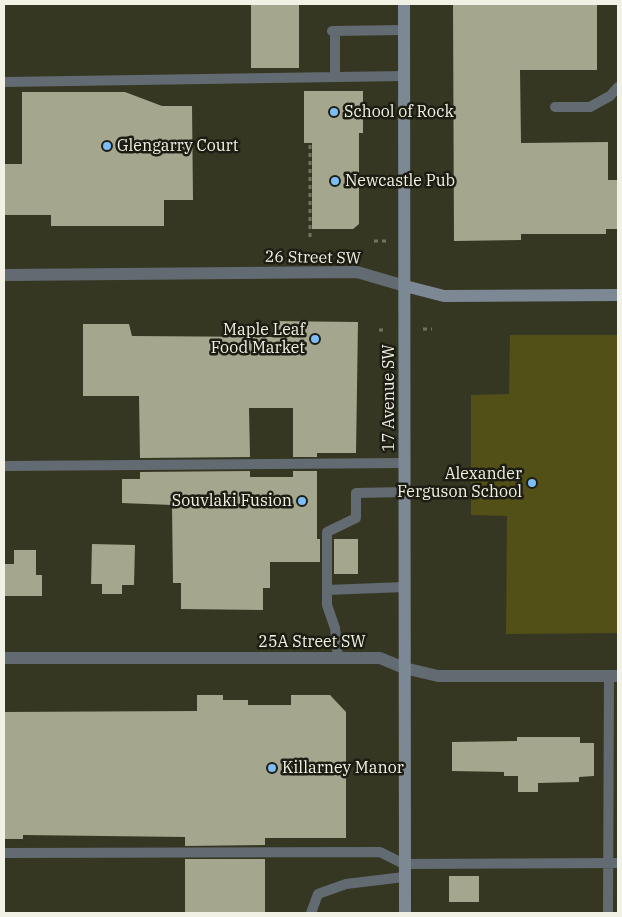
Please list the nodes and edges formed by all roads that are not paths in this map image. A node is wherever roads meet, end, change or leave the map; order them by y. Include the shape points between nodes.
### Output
1 (404, 4) edge
2 (404, 30) junction
3 (404, 76) junction
4 (335, 77) junction
5 (4, 82) edge
6 (618, 87) edge
7 (555, 107) dead end
8 (4, 275) edge
9 (405, 286) junction
10 (618, 295) edge
11 (404, 463) junction
12 (4, 466) edge
13 (404, 492) junction
14 (404, 587) junction
15 (327, 590) junction
16 (4, 658) edge
17 (338, 658) junction
18 (404, 668) junction
19 (614, 676) edge
20 (4, 853) edge
21 (404, 864) junction
22 (613, 864) edge
23 (404, 877) junction
24 (311, 913) edge
25 (405, 913) edge
26 (608, 913) edge

1 - 2 main road, 17 Avenue SW
2 - 3 main road, 17 Avenue SW
2 - 4 lane via 333,31
3 - 4 lane
3 - 9 main road, 17 Avenue SW
4 - 5 lane
6 - 7 lane via 610,96 590,107
8 - 9 street, 26 Street SW via 357,272
9 - 10 main road, 26 Street SW via 444,296
9 - 11 main road, 17 Avenue SW
11 - 12 lane
11 - 13 main road, 17 Avenue SW
13 - 14 main road, 17 Avenue SW
13 - 15 lane via 356,493 356,518 327,532
14 - 15 lane
14 - 18 main road, 17 Avenue SW
15 - 17 lane
16 - 17 street, 25A Street SW
17 - 18 street, 25A Street SW via 380,658
18 - 19 street, 25A Street SW via 438,676
18 - 21 main road, 17 Avenue SW
19 - 22 lane
20 - 21 lane via 380,852
21 - 22 lane
21 - 23 main road, 17 Avenue SW
22 - 26 lane
23 - 24 lane via 346,884 318,894
23 - 25 main road, 17 Avenue SW

